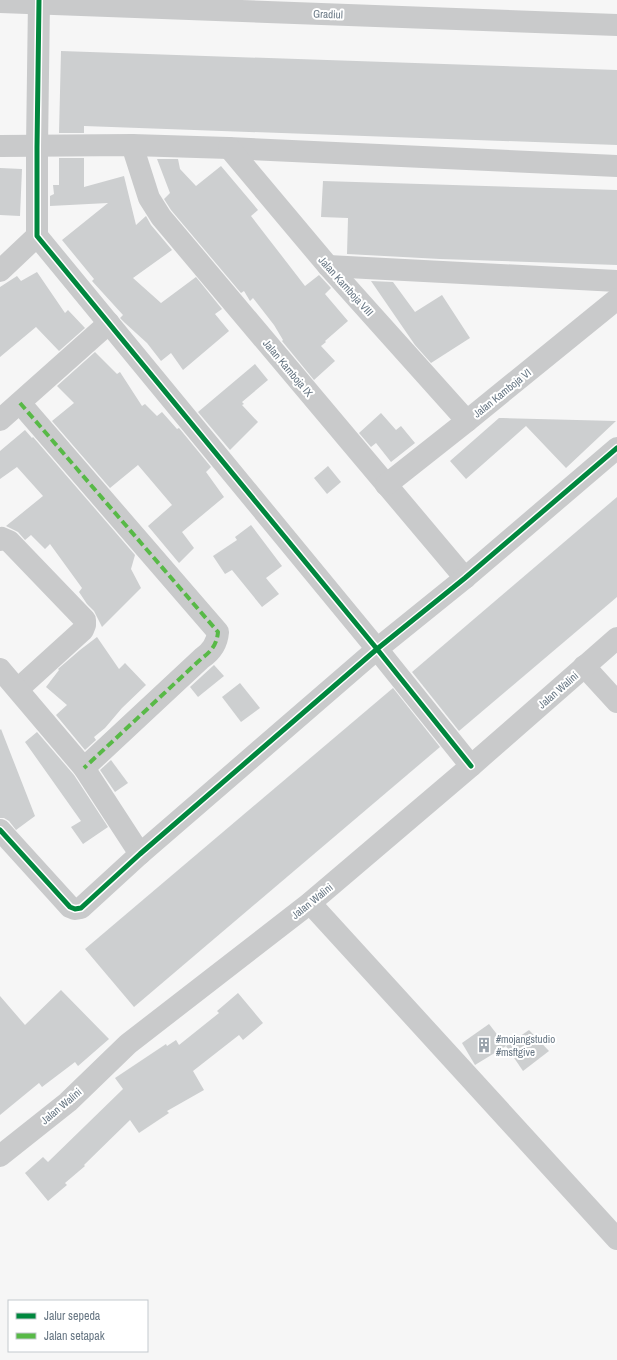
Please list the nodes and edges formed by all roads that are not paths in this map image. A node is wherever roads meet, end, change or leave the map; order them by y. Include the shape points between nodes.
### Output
1 (39, 1) edge
2 (0, 2) edge
3 (185, 4) edge
4 (617, 26) edge
5 (132, 145) junction
6 (0, 146) edge
7 (37, 146) junction
8 (229, 148) junction
9 (617, 166) edge
10 (37, 236) junction
11 (328, 266) junction
12 (0, 271) edge
13 (617, 281) edge
14 (617, 299) edge
15 (109, 323) junction
16 (20, 403) junction
17 (0, 420) edge
18 (467, 421) junction
19 (617, 448) edge
20 (386, 485) junction
21 (0, 540) edge
22 (465, 578) junction
23 (617, 638) edge
24 (377, 649) junction
25 (584, 666) junction
26 (0, 669) edge
27 (18, 689) junction
28 (617, 702) edge
29 (472, 766) junction
30 (84, 768) junction
31 (0, 830) edge
32 (140, 854) junction
33 (310, 903) junction
34 (0, 1156) edge
35 (617, 1239) edge

1 - 2 street, Gradiul
1 - 3 street, Gradiul
1 - 7 street
3 - 4 street, Gradiul
5 - 7 street
5 - 8 street
5 - 20 street, Jalan Kamboja IX via 149,198 161,217
6 - 7 street
7 - 10 street
8 - 9 street
8 - 11 street, Jalan Kamboja VIII
10 - 12 street
10 - 15 street
11 - 13 street
11 - 18 street, Jalan Kamboja VIII
14 - 18 street, Jalan Kamboja VI
15 - 16 street
15 - 24 street
16 - 17 street
16 - 30 street via 218,632 218,639 210,652
18 - 20 street, Jalan Kamboja VI
19 - 22 street
20 - 22 street, Jalan Kamboja IX
21 - 27 street via 2,538 9,541 84,620 85,625 83,630
22 - 24 street
23 - 25 street, Jalan Walini
24 - 29 street
24 - 32 street
25 - 28 street
25 - 29 street, Jalan Walini
26 - 27 street
27 - 30 street
29 - 33 street, Jalan Walini
30 - 32 street
31 - 32 street via 70,907 75,909 81,908
33 - 34 street, Jalan Walini via 128,1044 68,1102
33 - 35 street

